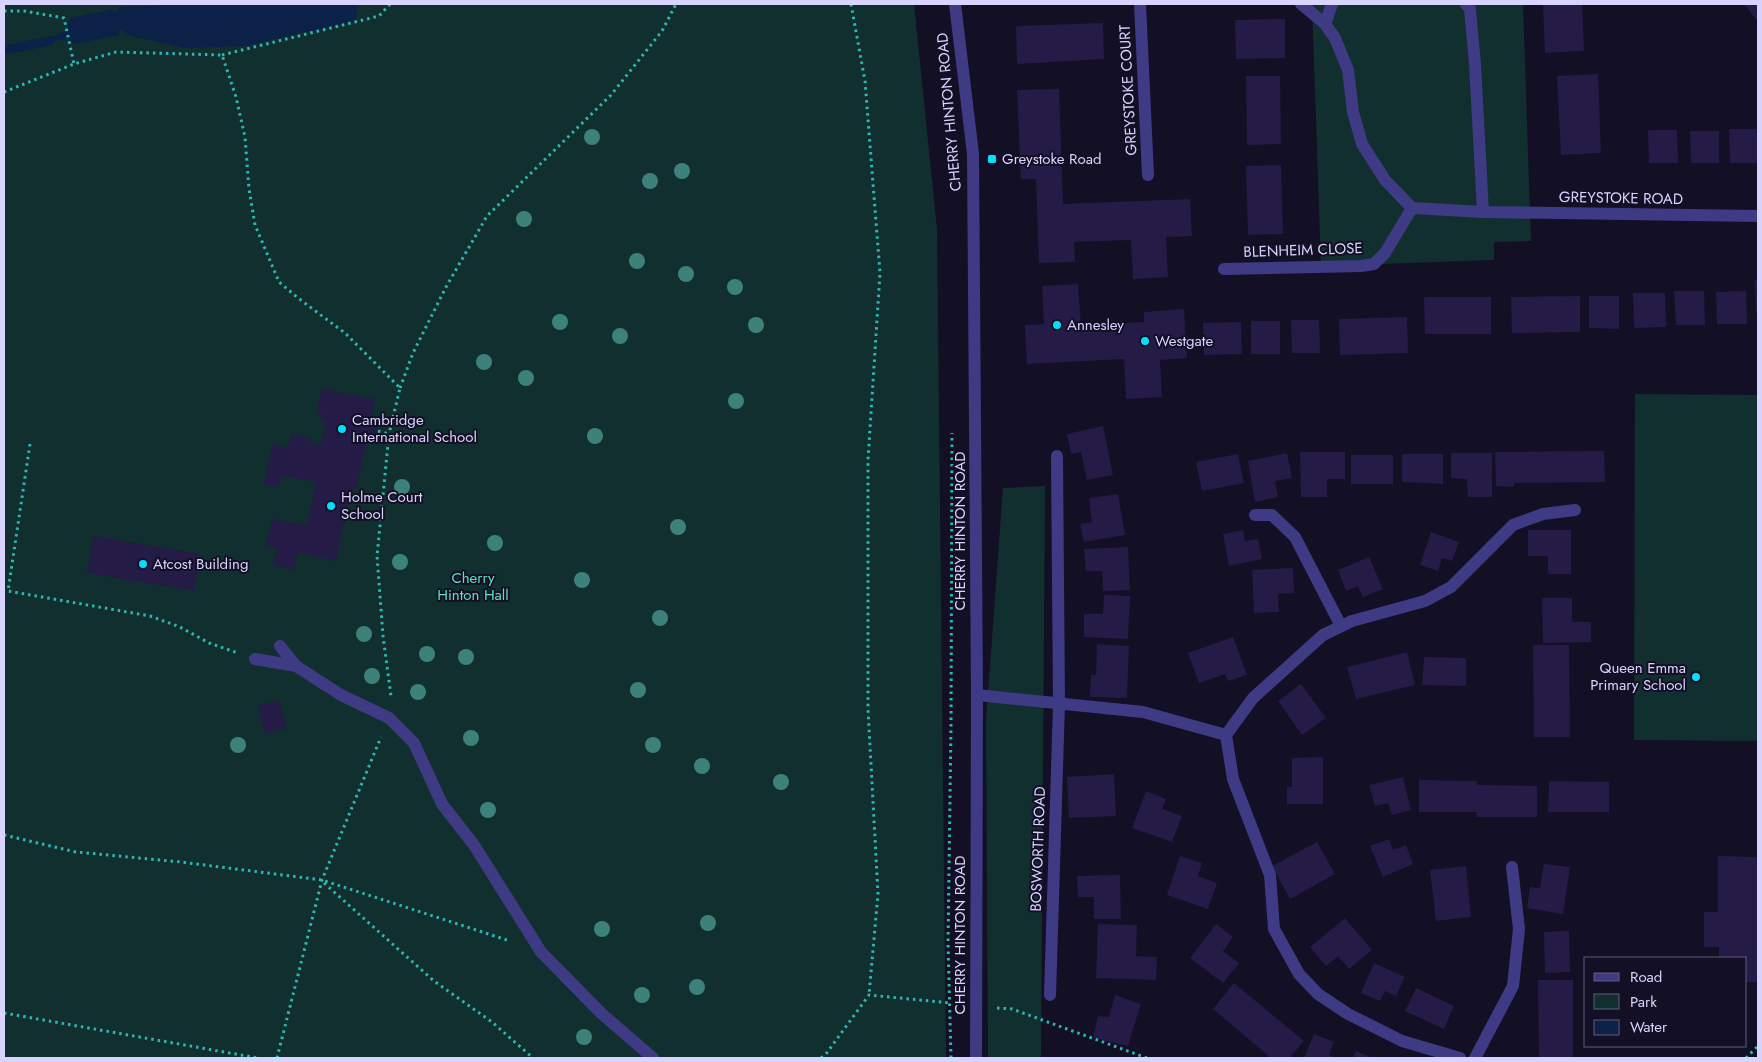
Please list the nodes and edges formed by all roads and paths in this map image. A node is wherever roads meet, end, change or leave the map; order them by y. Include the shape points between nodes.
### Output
1 (390, 4) edge
2 (676, 4) edge
3 (851, 4) edge
4 (955, 4) edge
5 (1140, 4) edge
6 (1301, 4) edge
7 (1332, 4) edge
8 (1466, 4) edge
9 (4, 11) edge
10 (1325, 24) junction
11 (222, 55) junction
12 (74, 64) junction
13 (4, 92) edge
14 (1148, 175) dead end
15 (1412, 208) junction
16 (1483, 212) junction
17 (1758, 216) edge
18 (1224, 269) dead end
19 (400, 388) junction
20 (378, 431) dead end
21 (952, 431) dead end
22 (389, 434) junction
23 (30, 444) dead end
24 (1057, 456) dead end
25 (1575, 510) dead end
26 (1256, 515) dead end
27 (1341, 626) junction
28 (280, 646) dead end
29 (255, 659) joint
30 (296, 666) junction
31 (977, 695) junction
32 (1059, 704) junction
33 (389, 718) junction
34 (1226, 735) junction
35 (4, 835) edge
36 (1512, 867) dead end
37 (322, 880) junction
38 (541, 952) junction
39 (869, 995) junction
40 (1050, 995) dead end
41 (951, 1003) junction
42 (1012, 1009) dead end
43 (4, 1013) edge
44 (1758, 1046) edge
45 (532, 1057) edge
46 (258, 1058) edge
47 (277, 1058) edge
48 (526, 1058) edge
49 (653, 1058) edge
50 (821, 1058) edge
51 (951, 1058) edge
52 (976, 1058) edge
53 (1148, 1058) edge
54 (1460, 1058) edge
55 (1474, 1058) edge
56 (1746, 1058) edge

1 - 11 path via 379,16
2 - 19 path via 662,31 611,95 487,216 446,287 413,353
3 - 39 path via 866,81 880,273 868,460 868,709 878,894
4 - 31 street, CHERRY HINTON ROAD via 973,154
5 - 14 street, GREYSTOKE COURT
6 - 10 street
7 - 10 street
8 - 16 street via 1470,9 1475,64
9 - 12 path via 64,18
10 - 15 street via 1335,38 1348,70 1353,112 1362,144 1385,180
11 - 12 path via 116,52
11 - 19 path via 245,137 255,224 279,282 345,333
12 - 13 path
15 - 16 street, GREYSTOKE ROAD
15 - 18 street, BLENHEIM CLOSE via 1385,253 1374,264
16 - 17 street, GREYSTOKE ROAD
19 - 22 path
20 - 22 path
21 - 41 path via 948,924
22 - 33 path via 377,556 392,700
23 - 29 path via 8,591 150,616 209,643
24 - 32 street, BOSWORTH ROAD
25 - 27 street via 1543,514 1513,525 1452,587 1425,600
26 - 27 street via 1272,515 1295,537
27 - 34 street via 1323,635 1253,698
28 - 30 street
29 - 30 street
30 - 33 street via 341,695
31 - 32 street
31 - 52 street, CHERRY HINTON ROAD
32 - 34 street via 1143,712
32 - 40 street, BOSWORTH ROAD
33 - 37 path
33 - 38 street via 414,744 442,804 474,845
34 - 54 street via 1233,779 1270,875 1274,930 1299,974 1318,994 1348,1014 1402,1042
35 - 37 path via 76,852
36 - 55 street via 1519,929 1513,986
37 - 38 path
37 - 45 path via 434,981 492,1022
37 - 47 path
38 - 49 street via 602,1014
39 - 41 path
39 - 50 path
41 - 51 path
42 - 53 path
43 - 46 path
44 - 56 path
45 - 48 path

